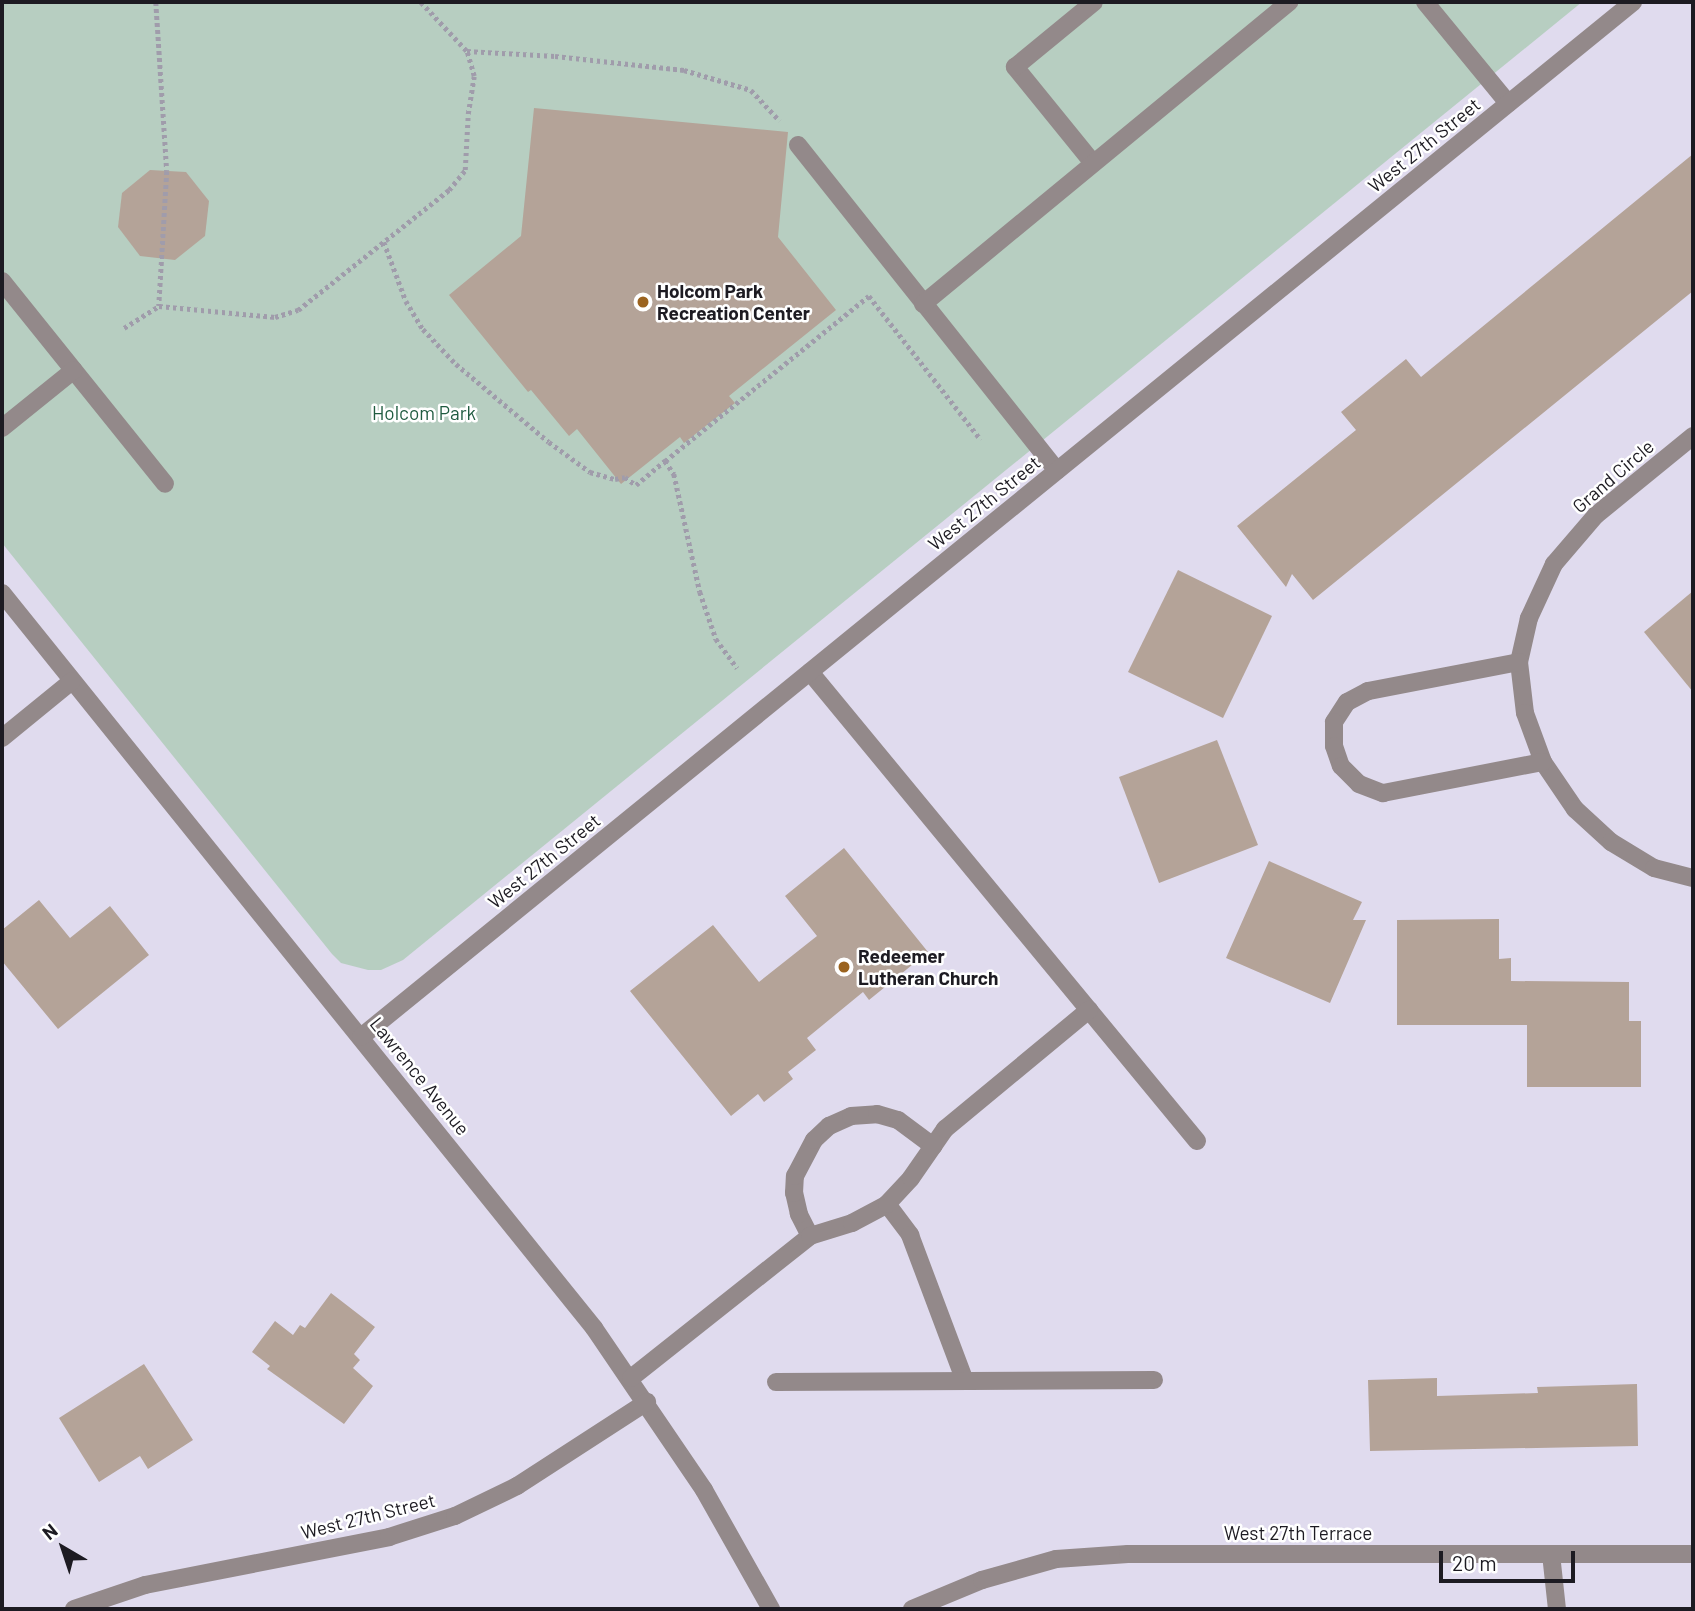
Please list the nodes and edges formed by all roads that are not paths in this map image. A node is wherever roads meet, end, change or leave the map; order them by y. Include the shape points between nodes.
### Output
1 (1094, 2) edge
2 (1289, 2) edge
3 (1425, 2) edge
4 (1633, 2) edge
5 (1508, 103) junction
6 (798, 145) road end
7 (1093, 163) junction
8 (2, 281) edge
9 (923, 304) junction
10 (74, 370) junction
11 (2, 428) edge
12 (1693, 436) edge
13 (1057, 471) junction
14 (165, 484) dead end
15 (2, 593) edge
16 (1519, 662) junction
17 (810, 672) junction
18 (72, 681) junction
19 (2, 738) edge
20 (1543, 762) junction
21 (1693, 878) edge
22 (1089, 1010) junction
23 (361, 1037) junction
24 (1197, 1141) dead end
25 (933, 1146) junction
26 (887, 1204) junction
27 (810, 1236) junction
28 (631, 1378) junction
29 (1154, 1380) dead end
30 (965, 1381) junction
31 (776, 1382) dead end
32 (647, 1402) junction
33 (1551, 1554) junction
34 (1693, 1554) edge
35 (74, 1609) edge
36 (771, 1609) edge
37 (912, 1609) edge
38 (1557, 1609) edge

1 - 7 street via 1015,67
2 - 7 street
3 - 5 street
4 - 5 street, West 27th Street
5 - 13 street, West 27th Street
6 - 9 street
7 - 9 street
8 - 10 street
9 - 13 street
10 - 11 street
10 - 14 street
12 - 16 street, Grand Circle via 1596,515 1554,564 1529,618
13 - 17 street, West 27th Street
15 - 18 street, Lawrence Avenue
16 - 20 street, Grand Circle via 1525,713
16 - 20 street via 1368,691 1347,702 1334,722 1334,746 1341,766 1359,784 1383,793
17 - 22 street
17 - 23 street, West 27th Street
18 - 19 street
18 - 23 street, Lawrence Avenue
20 - 21 street, Grand Circle via 1575,809 1612,842 1654,868
22 - 24 street
22 - 25 street via 946,1129
23 - 28 street, Lawrence Avenue
25 - 26 street
25 - 27 street via 898,1120 877,1114 851,1116 829,1126 814,1140 795,1176 799,1214
26 - 27 street via 852,1223
26 - 30 street via 910,1235
27 - 28 street
28 - 32 street, Lawrence Avenue
29 - 30 street
30 - 31 street
32 - 35 street, West 27th Street via 517,1486 455,1516 389,1537 145,1585
32 - 36 street, Lawrence Avenue via 704,1490
33 - 34 street, West 27th Terrace
33 - 37 street, West 27th Terrace via 1128,1554 1056,1559 982,1580
33 - 38 street

